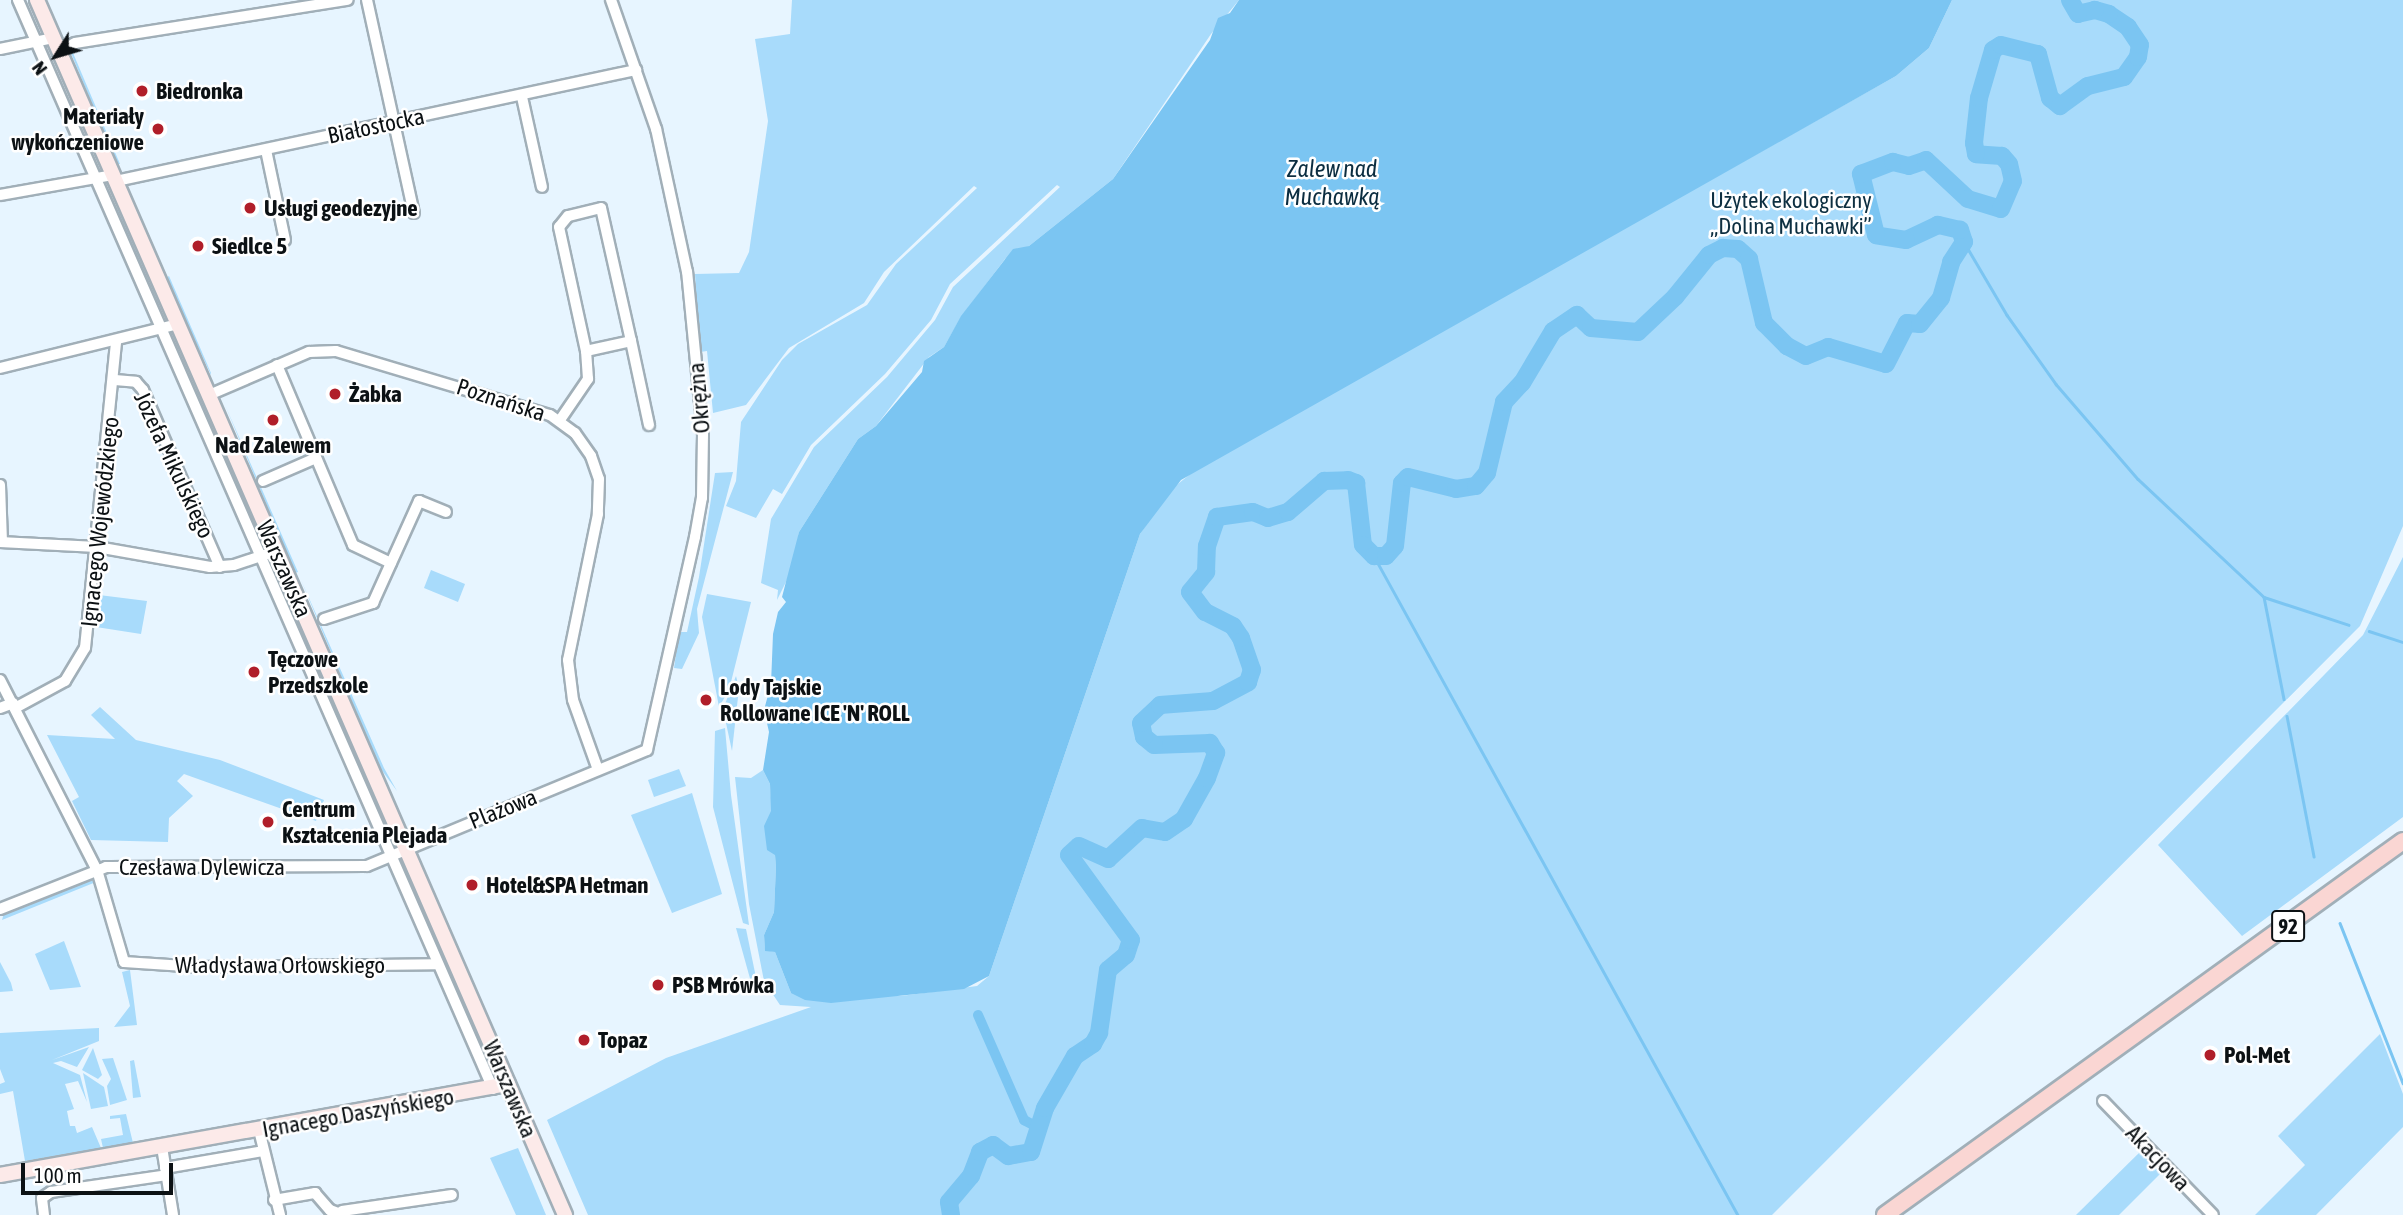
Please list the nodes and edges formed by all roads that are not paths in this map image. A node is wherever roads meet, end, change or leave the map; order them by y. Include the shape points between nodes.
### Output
1 (18, 0) edge
2 (37, 0) edge
3 (348, 0) edge
4 (367, 0) edge
5 (611, 0) edge
6 (36, 43) junction
7 (55, 44) junction
8 (0, 49) edge
9 (636, 70) junction
10 (522, 97) junction
11 (393, 123) junction
12 (266, 150) junction
13 (114, 178) junction
14 (95, 180) junction
15 (542, 187) dead end
16 (0, 195) edge
17 (414, 212) dead end
18 (285, 240) dead end
19 (178, 324) junction
20 (161, 330) junction
21 (631, 341) junction
22 (116, 343) junction
23 (586, 351) junction
24 (276, 365) junction
25 (0, 368) edge
26 (115, 380) junction
27 (209, 395) junction
28 (561, 420) junction
29 (649, 425) dead end
30 (316, 458) junction
31 (263, 481) dead end
32 (0, 485) edge
33 (446, 512) dead end
34 (1, 542) edge
35 (97, 547) junction
36 (276, 551) junction
37 (260, 557) junction
38 (391, 563) junction
39 (220, 567) junction
40 (324, 619) dead end
41 (0, 680) edge
42 (14, 705) junction
43 (0, 708) edge
44 (598, 770) junction
45 (2403, 841) edge
46 (408, 850) junction
47 (390, 857) junction
48 (97, 870) junction
49 (0, 909) edge
50 (435, 964) junction
51 (508, 1084) junction
52 (493, 1089) junction
53 (2103, 1101) dead end
54 (259, 1130) junction
55 (162, 1147) junction
56 (263, 1151) junction
57 (166, 1172) junction
58 (0, 1175) edge
59 (452, 1195) dead end
60 (274, 1200) junction
61 (342, 1213) edge
62 (44, 1215) edge
63 (173, 1215) edge
64 (280, 1215) edge
65 (565, 1215) edge
66 (1885, 1215) edge
67 (2213, 1215) edge

1 - 6 street
2 - 7 main road, Warszawska
3 - 7 street
4 - 11 street
5 - 9 street, Okrężna
6 - 7 street
6 - 8 street
6 - 14 street
7 - 13 main road, Warszawska
9 - 10 street, Białostocka
9 - 44 street, Okrężna via 656,129 687,272 704,471 695,537 652,734 646,750
10 - 11 street, Białostocka
10 - 15 street
11 - 12 street, Białostocka
11 - 17 street
12 - 13 street, Białostocka
12 - 18 street
13 - 14 street, Białostocka
13 - 19 main road, Warszawska
14 - 16 street, Białostocka
14 - 20 street
19 - 20 street
19 - 27 main road, Warszawska
20 - 22 street
20 - 37 street
21 - 23 street
21 - 23 street via 601,208 568,216 559,227
21 - 29 street
22 - 25 street
22 - 26 street, Ignacego Wojewódzkiego
23 - 28 street via 588,379
24 - 27 street, Poznańska
24 - 28 street, Poznańska via 309,352 337,351
24 - 30 street
26 - 35 street, Ignacego Wojewódzkiego
26 - 39 street, Józefa Mikulskiego via 135,382 144,390
27 - 36 main road, Warszawska
28 - 44 street, Poznańska via 584,444 599,479 598,514 568,660 573,699
30 - 31 street
30 - 38 street via 353,545
32 - 34 street
33 - 38 street via 419,501
34 - 35 street
35 - 39 street
35 - 42 street, Ignacego Wojewódzkiego via 91,621 83,653 65,681
36 - 37 street
36 - 46 main road, Warszawska
37 - 39 street
37 - 47 street
38 - 40 street via 373,603
41 - 42 street
42 - 43 street, Ignacego Wojewódzkiego
42 - 48 street
44 - 46 street, Plażowa
45 - 66 main road, 92
46 - 47 street, Czesława Dylewicza
46 - 51 main road, Warszawska
47 - 48 street, Czesława Dylewicza via 343,868
47 - 50 street
48 - 49 street, Czesława Dylewicza
48 - 50 street, Władysława Orłowskiego via 124,962 200,967
50 - 52 street
51 - 52 main road, Ignacego Daszyńskiego
51 - 65 main road, Warszawska
52 - 54 main road, Ignacego Daszyńskiego
53 - 67 street, Akacjowa
54 - 55 main road, Ignacego Daszyńskiego
54 - 56 street
55 - 57 street
55 - 58 main road, Ignacego Daszyńskiego
56 - 57 street
56 - 60 street
57 - 62 street via 51,1192 42,1198
57 - 63 street
59 - 61 street
60 - 61 street via 315,1193 330,1210
60 - 64 street

